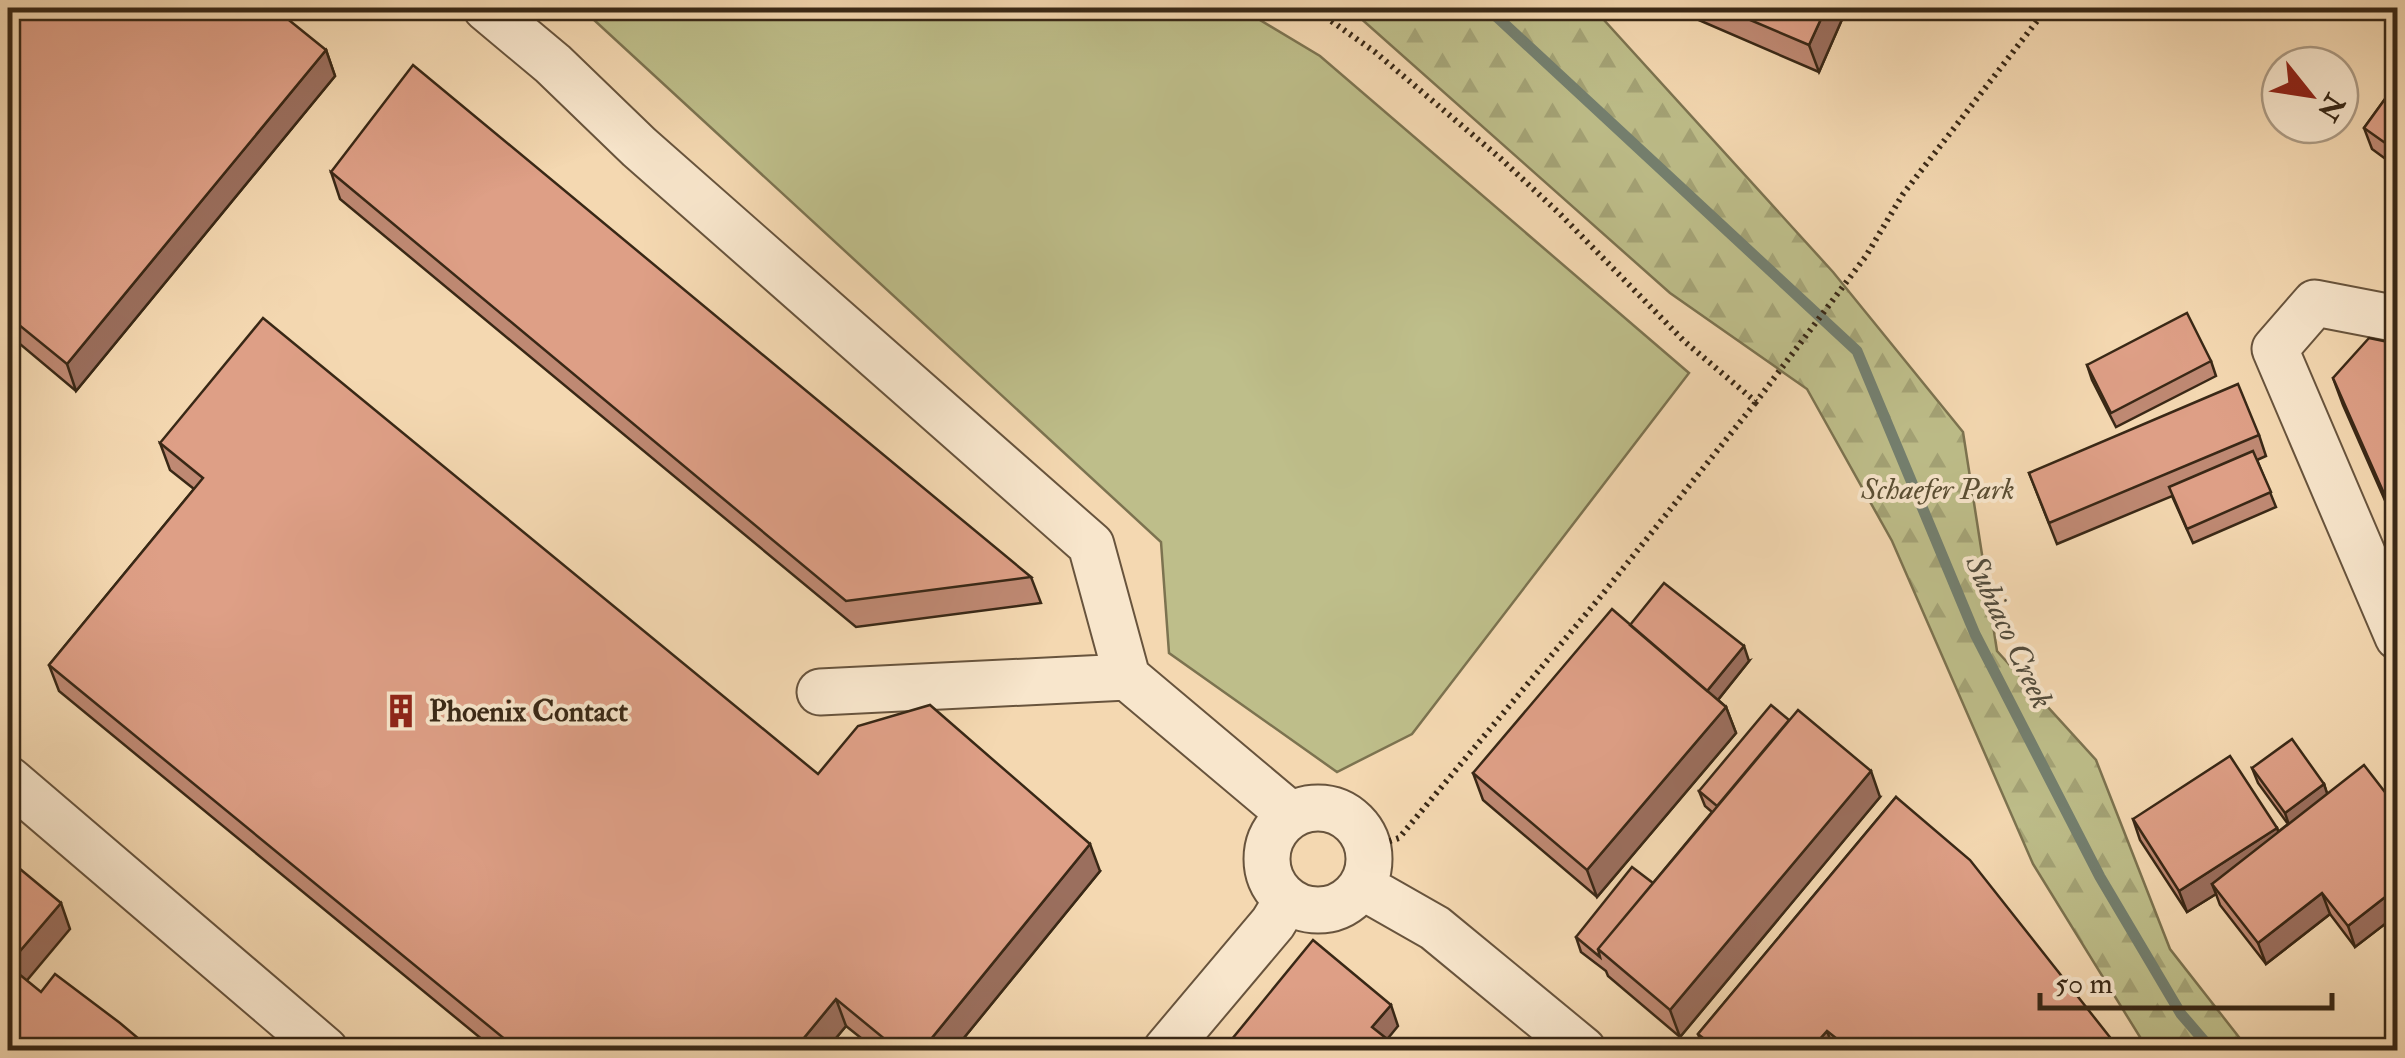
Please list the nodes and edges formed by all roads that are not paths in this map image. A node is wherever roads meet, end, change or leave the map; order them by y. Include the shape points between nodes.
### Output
1 (486, 8) edge
2 (2398, 319) edge
3 (2398, 637) edge
4 (1126, 677) junction
5 (820, 692) dead end
6 (8, 780) edge
7 (1291, 815) junction
8 (1366, 867) junction
9 (1286, 900) junction
10 (325, 1050) edge
11 (1166, 1050) edge
12 (1583, 1050) edge

1 - 4 street via 1091,545
2 - 3 street via 2315,303 2275,349
4 - 5 street
4 - 7 street
6 - 10 street
7 - 8 street via 1333,808 1358,825
7 - 9 street via 1270,842 1267,860
8 - 9 street via 1349,900 1325,910
8 - 12 street
9 - 11 street

